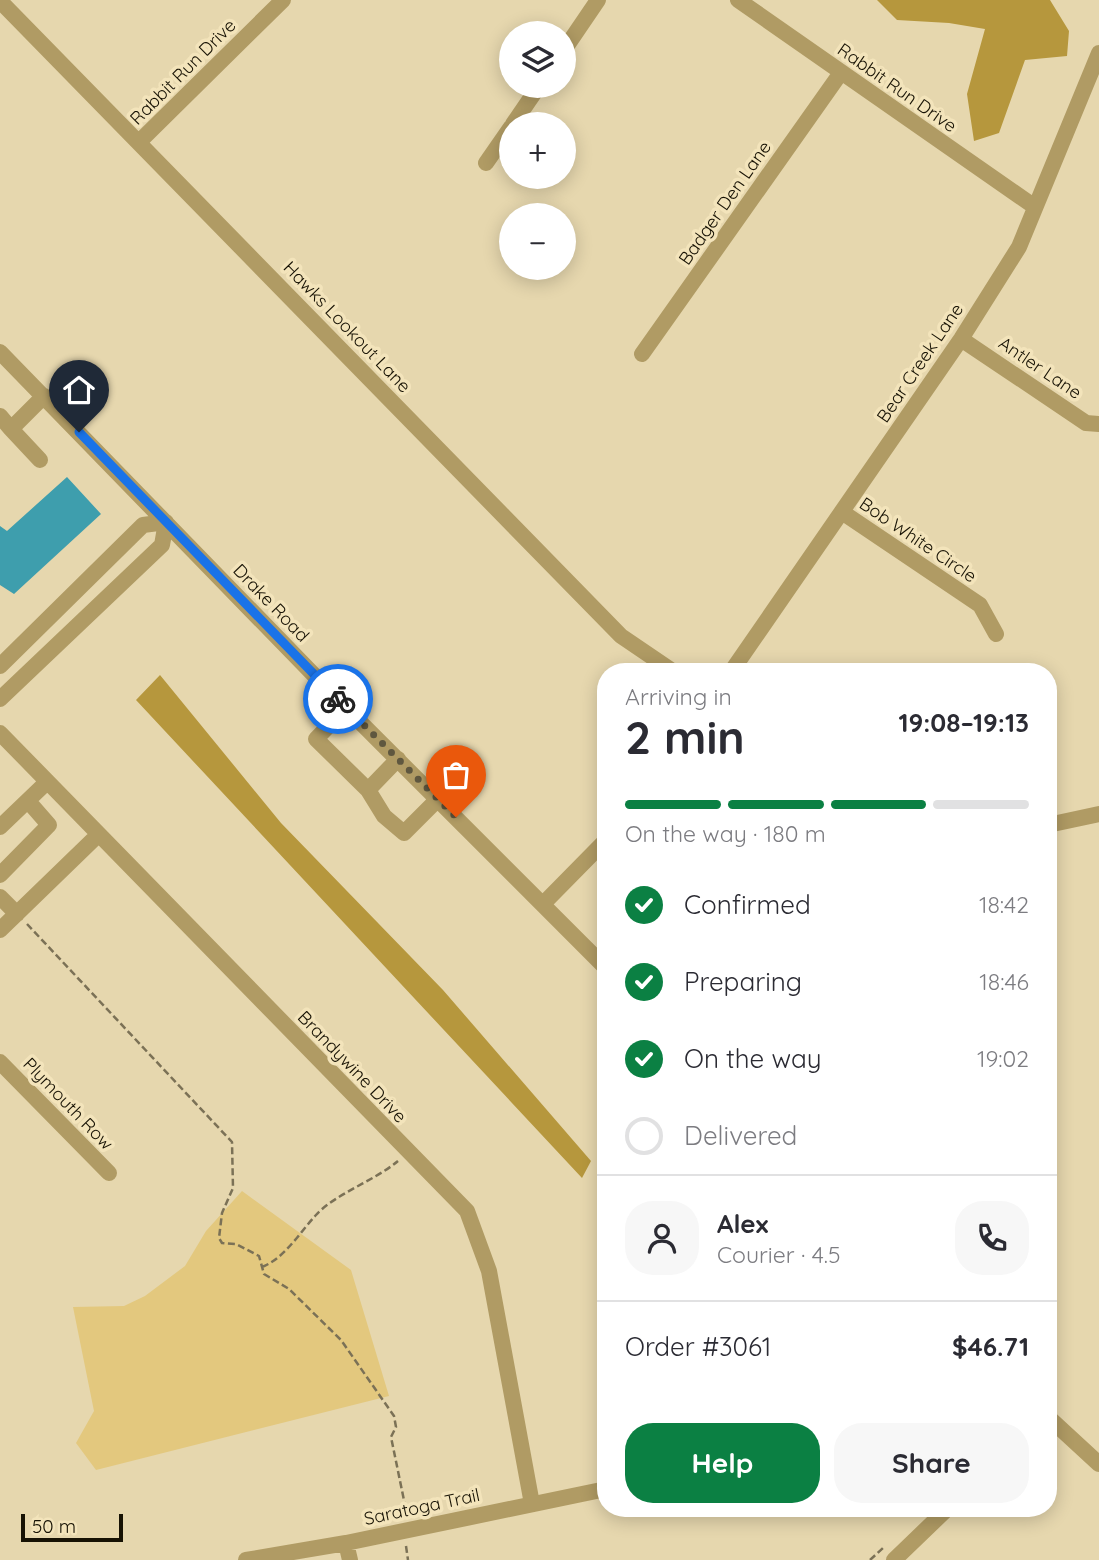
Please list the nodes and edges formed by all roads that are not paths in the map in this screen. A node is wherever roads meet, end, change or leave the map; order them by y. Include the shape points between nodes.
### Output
1 (283, 0) edge
2 (598, 0) edge
3 (738, 0) edge
4 (0, 1) edge
5 (576, 32) edge
6 (1099, 53) edge
7 (840, 74) junction
8 (139, 142) junction
9 (499, 144) edge
10 (486, 163) dead end
11 (1035, 206) junction
12 (961, 339) junction
13 (0, 352) edge
14 (642, 354) dead end
15 (44, 396) junction
16 (6, 422) edge
17 (1099, 424) edge
18 (40, 460) dead end
19 (842, 512) junction
20 (166, 522) junction
21 (996, 634) dead end
22 (661, 663) edge
23 (738, 663) edge
24 (0, 666) edge
25 (0, 699) edge
26 (346, 708) junction
27 (0, 733) edge
28 (398, 759) junction
29 (47, 782) junction
30 (368, 790) junction
31 (438, 799) junction
32 (28, 801) junction
33 (1099, 814) edge
34 (1057, 823) edge
35 (0, 827) edge
36 (98, 835) junction
37 (597, 849) edge
38 (0, 875) edge
39 (0, 897) edge
40 (543, 904) junction
41 (17, 914) junction
42 (0, 930) edge
43 (597, 959) edge
44 (0, 1062) edge
45 (109, 1173) dead end
46 (1057, 1425) edge
47 (1099, 1464) edge
48 (597, 1491) edge
49 (531, 1504) junction
50 (939, 1517) edge
51 (346, 1543) junction
52 (255, 1559) edge
53 (350, 1560) edge
54 (894, 1560) edge

1 - 8 street, Rabbit Run Drive
2 - 5 street
3 - 7 street, Rabbit Run Drive
4 - 8 street, Hawks Lookout Lane
6 - 11 street, Bear Creek Lane
7 - 11 street, Rabbit Run Drive
7 - 14 street, Badger Den Lane
8 - 22 street, Hawks Lookout Lane via 621,636
9 - 10 street
11 - 12 street, Bear Creek Lane via 1018,247
12 - 17 street, Antler Lane via 1086,422
12 - 19 street, Bear Creek Lane
13 - 15 street, Drake Road
15 - 16 street
15 - 20 street, Drake Road
16 - 18 street
19 - 21 street, Bob White Circle via 980,605
19 - 23 street, Bear Creek Lane
20 - 24 street via 143,525
20 - 25 street via 162,545
20 - 26 street, Drake Road
26 - 28 street, Drake Road
26 - 30 street via 316,739
27 - 29 street, Brandywine Drive
28 - 30 street
28 - 31 street, Drake Road
29 - 32 street
29 - 36 street, Brandywine Drive
30 - 31 street via 384,816 404,833
31 - 40 street, Drake Road
32 - 35 street
32 - 38 street via 49,825
33 - 34 street
36 - 41 street
36 - 49 street, Brandywine Drive via 467,1211 489,1271
37 - 40 street
39 - 41 street
40 - 43 street, Drake Road
41 - 42 street
44 - 45 street, Plymouth Row
46 - 47 street
48 - 49 street, Saratoga Trail
49 - 51 street, Saratoga Trail
50 - 54 street
51 - 52 street, Saratoga Trail
51 - 53 street

